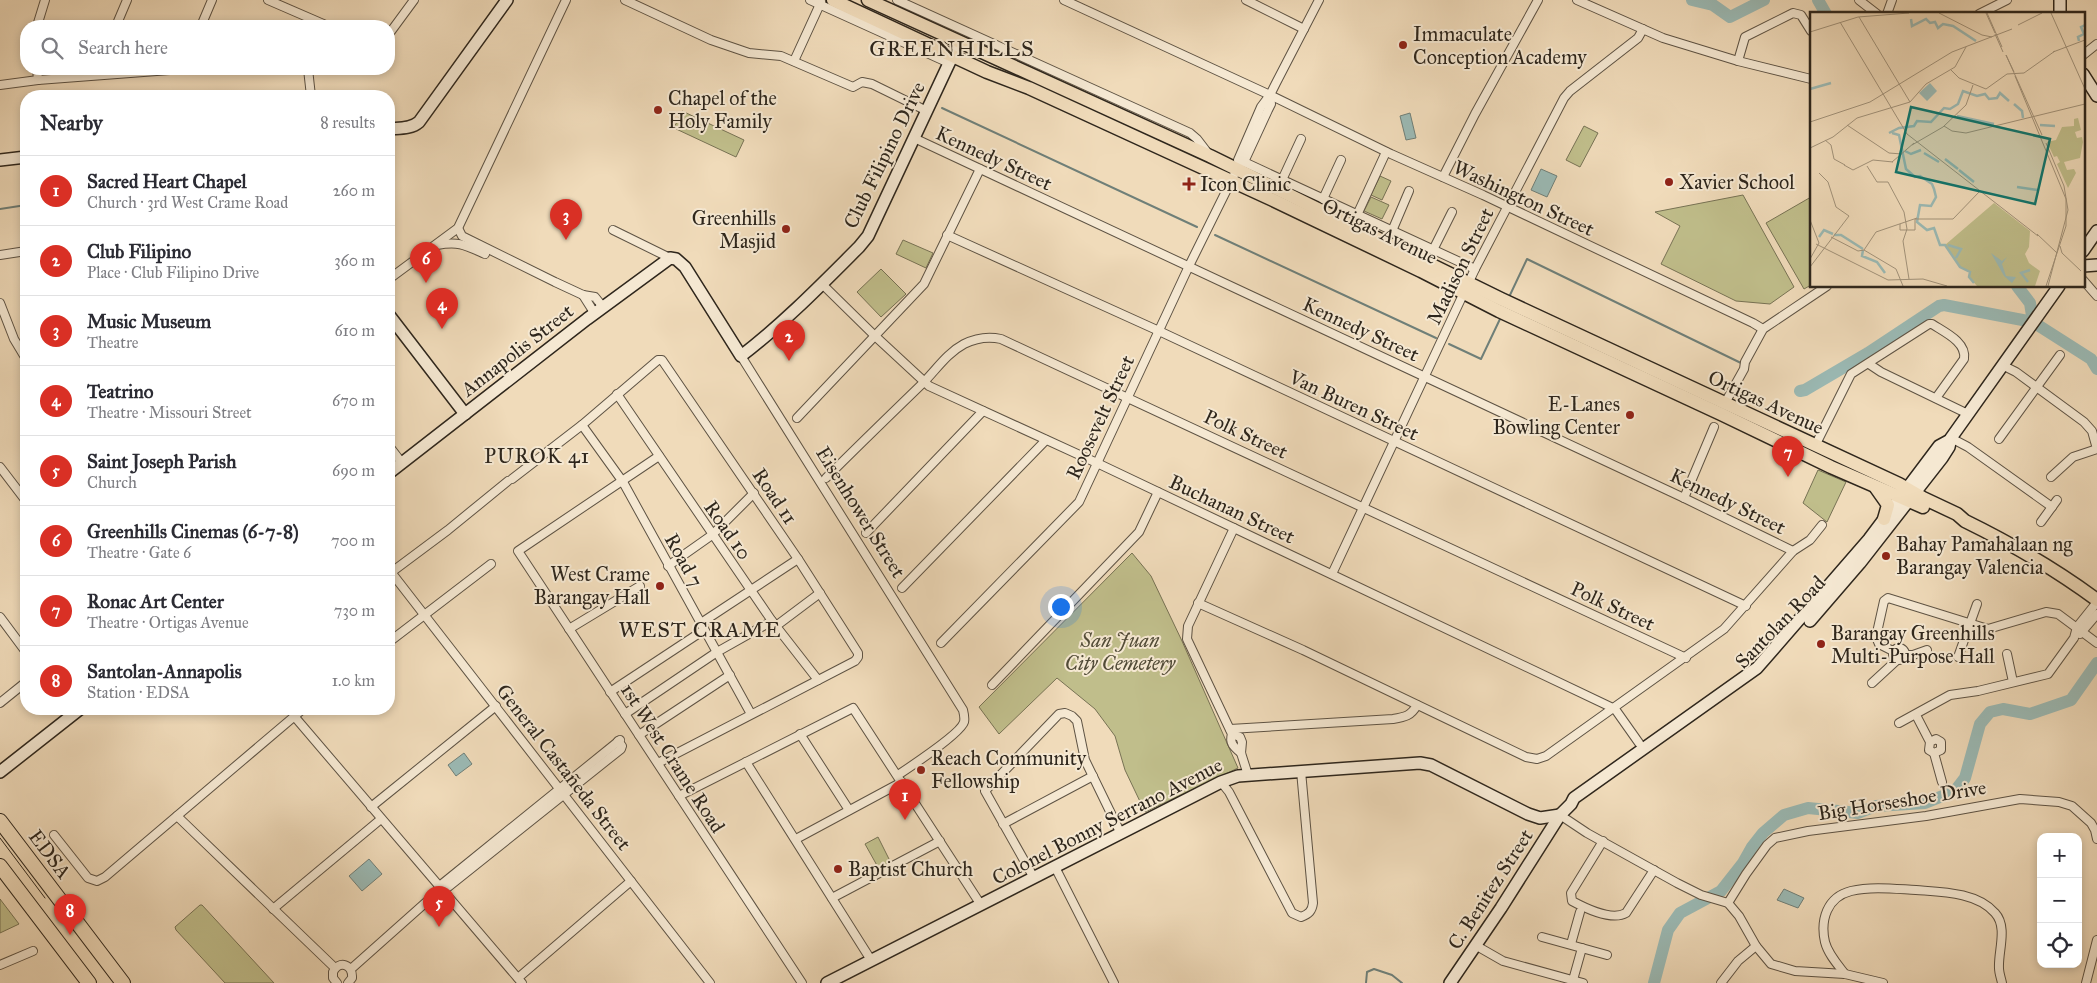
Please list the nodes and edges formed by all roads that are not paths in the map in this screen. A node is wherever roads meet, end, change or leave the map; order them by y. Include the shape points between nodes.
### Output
1 (44, 0) edge
2 (127, 0) edge
3 (212, 0) edge
4 (268, 0) edge
5 (414, 0) edge
6 (507, 0) edge
7 (566, 0) edge
8 (625, 0) edge
9 (810, 0) edge
10 (833, 0) edge
11 (868, 0) edge
12 (897, 0) edge
13 (1064, 0) edge
14 (1246, 0) edge
15 (1319, 0) edge
16 (1538, 0) edge
17 (1577, 0) edge
18 (1859, 0) edge
19 (1892, 0) edge
20 (2007, 0) edge
21 (821, 2) edge
22 (644, 4) edge
23 (1874, 12) edge
24 (1888, 12) edge
25 (1983, 12) edge
26 (38, 20) edge
27 (119, 20) edge
28 (204, 20) edge
29 (314, 20) edge
30 (395, 26) edge
31 (1304, 29) junction
32 (1643, 29) junction
33 (1810, 29) edge
34 (959, 42) junction
35 (907, 44) junction
36 (2097, 44) edge
37 (938, 48) junction
38 (2084, 54) edge
39 (950, 59) junction
40 (794, 61) junction
41 (1738, 61) junction
42 (38, 75) edge
43 (83, 75) edge
44 (309, 75) edge
45 (2084, 76) edge
46 (1810, 79) edge
47 (38, 80) junction
48 (0, 85) edge
49 (310, 90) edge
50 (1270, 95) junction
51 (2097, 96) edge
52 (926, 110) junction
53 (395, 128) edge
54 (914, 138) junction
55 (1301, 139) dead end
56 (1386, 152) junction
57 (1210, 156) junction
58 (20, 158) edge
59 (0, 160) edge
60 (1341, 160) dead end
61 (1240, 165) junction
62 (980, 170) junction
63 (1443, 178) junction
64 (1282, 180) junction
65 (1231, 181) junction
66 (1409, 190) dead end
67 (1322, 200) junction
68 (1507, 206) junction
69 (1452, 212) dead end
70 (1357, 215) junction
71 (458, 228) junction
72 (613, 230) dead end
73 (1392, 231) junction
74 (2097, 231) edge
75 (947, 235) junction
76 (435, 245) junction
77 (1433, 250) junction
78 (2084, 250) edge
79 (20, 253) edge
80 (0, 255) edge
81 (488, 255) dead end
82 (666, 261) junction
83 (2097, 264) edge
84 (1189, 266) junction
85 (2084, 266) edge
86 (1474, 269) junction
87 (395, 275) edge
88 (2084, 281) edge
89 (822, 284) junction
90 (1466, 288) junction
91 (1824, 288) edge
92 (2058, 288) edge
93 (2097, 296) edge
94 (0, 303) edge
95 (1506, 308) junction
96 (599, 310) junction
97 (395, 323) edge
98 (1763, 329) junction
99 (1159, 331) junction
100 (875, 336) junction
101 (20, 349) edge
102 (2060, 355) dead end
103 (741, 356) junction
104 (1869, 364) junction
105 (2002, 365) junction
106 (1424, 377) junction
107 (924, 382) junction
108 (2037, 388) junction
109 (617, 394) junction
110 (1128, 397) junction
111 (1936, 398) junction
112 (1725, 403) junction
113 (983, 411) junction
114 (465, 414) junction
115 (1968, 414) junction
116 (797, 418) dead end
117 (582, 425) junction
118 (1714, 427) dead end
119 (1952, 437) junction
120 (1999, 439) dead end
121 (1046, 440) junction
122 (1394, 442) junction
123 (1816, 446) junction
124 (2097, 449) edge
125 (395, 454) edge
126 (659, 456) junction
127 (402, 463) junction
128 (1097, 463) junction
129 (0, 467) edge
130 (395, 468) edge
131 (2052, 477) dead end
132 (826, 478) dead end
133 (623, 482) junction
134 (1874, 486) junction
135 (1158, 492) junction
136 (754, 493) junction
137 (20, 494) edge
138 (1908, 495) junction
139 (1684, 498) junction
140 (2057, 500) dead end
141 (1364, 507) junction
142 (2052, 507) junction
143 (1884, 519) junction
144 (2041, 522) dead end
145 (1822, 524) dead end
146 (1234, 528) junction
147 (866, 533) dead end
148 (712, 535) junction
149 (1793, 551) junction
150 (798, 559) junction
151 (491, 564) dead end
152 (668, 566) junction
153 (395, 569) edge
154 (1332, 574) junction
155 (395, 579) edge
156 (640, 586) dead end
157 (902, 588) dead end
158 (751, 590) junction
159 (820, 594) junction
160 (2097, 601) edge
161 (1198, 603) junction
162 (1977, 604) dead end
163 (1746, 606) junction
164 (425, 614) junction
165 (2097, 614) edge
166 (0, 617) edge
167 (1971, 623) junction
168 (774, 624) junction
169 (702, 627) junction
170 (569, 629) junction
171 (2080, 629) junction
172 (395, 637) edge
173 (941, 643) dead end
174 (2097, 643) edge
175 (20, 644) edge
176 (1927, 650) dead end
177 (1893, 651) junction
178 (717, 652) junction
179 (2007, 654) dead end
180 (1905, 655) junction
181 (1958, 657) dead end
182 (1686, 658) junction
183 (1897, 660) junction
184 (730, 676) junction
185 (818, 680) junction
186 (2013, 682) junction
187 (1872, 683) dead end
188 (992, 685) dead end
189 (20, 687) edge
190 (610, 692) junction
191 (0, 703) edge
192 (1417, 705) junction
193 (496, 706) junction
194 (1615, 709) junction
195 (625, 714) junction
196 (752, 714) junction
197 (68, 715) edge
198 (1916, 715) junction
199 (294, 716) joint
200 (1899, 723) dead end
201 (1231, 731) junction
202 (800, 734) junction
203 (639, 736) junction
204 (619, 741) dead end
205 (1640, 743) dead end
206 (746, 762) junction
207 (658, 764) junction
208 (0, 772) edge
209 (1300, 772) junction
210 (1248, 775) junction
211 (1093, 776) junction
212 (900, 778) junction
213 (1221, 782) junction
214 (1942, 782) dead end
215 (561, 791) junction
216 (679, 796) junction
217 (1571, 804) junction
218 (370, 806) junction
219 (849, 810) junction
220 (1528, 814) junction
221 (1560, 815) junction
222 (177, 816) junction
223 (381, 819) junction
224 (0, 821) edge
225 (1002, 824) junction
226 (1122, 834) junction
227 (54, 835) dead end
228 (796, 839) junction
229 (2097, 839) edge
230 (940, 841) junction
231 (1603, 842) junction
232 (1543, 843) junction
233 (0, 866) edge
234 (1055, 867) junction
235 (1654, 870) junction
236 (1034, 878) junction
237 (631, 881) junction
238 (441, 889) junction
239 (832, 898) junction
240 (1728, 903) junction
241 (981, 905) junction
242 (273, 909) junction
243 (1580, 912) dead end
244 (1542, 937) dead end
245 (2097, 940) edge
246 (1570, 944) junction
247 (1475, 945) junction
248 (1756, 946) junction
249 (1582, 948) junction
250 (32, 951) dead end
251 (1606, 955) dead end
252 (871, 960) junction
253 (0, 965) edge
254 (335, 968) junction
255 (351, 969) junction
256 (1845, 974) junction
257 (1572, 980) junction
258 (332, 981) edge
259 (520, 981) edge
260 (89, 983) edge
261 (123, 983) edge
262 (349, 983) edge
263 (710, 983) edge
264 (802, 983) edge
265 (827, 983) edge
266 (1114, 983) edge
267 (1450, 983) edge
268 (1583, 983) edge
269 (1721, 983) edge
270 (1883, 983) edge
271 (2002, 983) edge
272 (2086, 983) edge

1 - 26 street
2 - 27 street
3 - 28 street
4 - 29 street
5 - 30 street
6 - 53 main road via 419,122
7 - 71 street
8 - 22 street
9 - 21 street
10 - 37 main road, Ortigas Avenue
11 - 34 main road, Ortigas Avenue
12 - 57 street via 1190,133
13 - 50 street, Washington Street
14 - 31 street
15 - 31 street
16 - 63 street
17 - 32 street
18 - 23 street
19 - 24 street
20 - 25 street
21 - 35 street
21 - 40 street
22 - 40 street via 711,40 742,52 781,56
31 - 50 street
32 - 41 street
32 - 68 street, Madison Street via 1638,38 1564,98
33 - 41 street via 1801,15 1793,13 1745,37
34 - 39 main road, Club Filipino Drive
34 - 57 main road, Ortigas Avenue
35 - 37 main road via 930,50
35 - 39 street
36 - 38 street
37 - 39 main road, Ortigas Avenue
39 - 52 main road, Club Filipino Drive
39 - 65 main road, Ortigas Avenue
40 - 52 street via 853,87 862,82 872,84
41 - 46 street
42 - 47 street
43 - 47 street
44 - 49 street
45 - 51 main road
47 - 48 street
50 - 56 street, Washington Street
50 - 61 street via 1271,104 1265,109
52 - 54 main road, Club Filipino Drive
54 - 62 street, Kennedy Street
54 - 89 main road, Club Filipino Drive via 868,236
55 - 64 street
56 - 63 street, Washington Street
56 - 70 street
57 - 61 main road, Ortigas Avenue
58 - 59 main road
60 - 67 street
61 - 64 street
61 - 65 street, Roosevelt Street
61 - 90 main road, Ortigas Avenue via 1295,199
62 - 75 street
62 - 84 street, Kennedy Street
63 - 68 street, Washington Street
64 - 67 street
65 - 84 street, Roosevelt Street
65 - 90 main road, Ortigas Avenue
66 - 73 street
67 - 70 street
68 - 86 street, Madison Street
68 - 98 street, Washington Street
69 - 77 street
70 - 73 street
71 - 76 street
71 - 96 street via 462,236 494,253 583,295 595,297
72 - 82 street via 652,249
73 - 77 street
74 - 78 main road
75 - 99 street, Van Buren Street
75 - 100 street via 928,279
76 - 81 street via 461,243
76 - 87 street
77 - 86 street
79 - 80 street
82 - 96 main road, Annapolis Street
82 - 103 main road, Eisenhower Street via 676,259 685,268
83 - 85 main road
84 - 99 street, Roosevelt Street
84 - 106 street, Kennedy Street
86 - 90 street, Madison Street
88 - 93 street
89 - 100 street, Buchanan Street
89 - 103 main road, Club Filipino Drive
90 - 95 main road, Ortigas Avenue
90 - 106 street, Madison Street
91 - 98 street
92 - 105 main road, Santolan Road
94 - 101 street
95 - 112 main road, Ortigas Avenue
95 - 134 main road, Ortigas Avenue
96 - 114 main road, Annapolis Street
97 - 114 main road
98 - 112 street
99 - 110 street, Roosevelt Street
99 - 122 street, Van Buren Street
100 - 107 street, Buchanan Street
100 - 116 street
102 - 108 street
103 - 212 street, Eisenhower Street via 965,716 961,729
104 - 111 street
104 - 111 street via 1932,324 1958,341 1964,355 1964,360
104 - 123 street via 1851,374
105 - 108 street
105 - 115 main road, Santolan Road
106 - 122 street, Madison Street
106 - 139 street, Kennedy Street
107 - 110 street, Polk Street via 952,352 973,341 992,337
107 - 113 street, Buchanan Street
107 - 132 street, Polk Street
108 - 120 street
108 - 124 street via 2089,425
109 - 117 street
109 - 126 street, Road 10
109 - 136 street, Road 11 via 662,360
110 - 128 street, Roosevelt Street
110 - 141 street, Polk Street
111 - 115 street
112 - 123 main road, Ortigas Avenue
113 - 121 street, Buchanan Street
113 - 147 street
114 - 127 main road, Annapolis Street
115 - 119 main road, Santolan Road
117 - 133 street, Road 7
117 - 153 street
118 - 139 street
119 - 138 main road, Santolan Road via 1945,452
119 - 142 street via 1964,439 1968,447
121 - 128 street, Buchanan Street
121 - 157 street
122 - 141 street, Madison Street
122 - 163 street, Van Buren Street
123 - 138 main road, Ortigas Avenue
124 - 131 street via 2073,457
125 - 127 street
126 - 133 street
126 - 148 street, Road 10
127 - 130 main road, Annapolis Street
128 - 135 street, Buchanan Street
128 - 173 street, Roosevelt Street via 1079,502 1069,514
129 - 137 street
133 - 152 street, Road 7
133 - 170 street, 1st West Crame Road via 518,551
134 - 138 main road, Ortigas Avenue
134 - 143 main road via 1888,505
135 - 146 street, Buchanan Street
135 - 188 street via 1139,532
136 - 148 street
136 - 150 street, Road 11
138 - 143 main road, Santolan Road
138 - 160 main road via 1952,520 1965,521 2029,554
138 - 217 main road, Santolan Road via 1860,563 1756,678 1578,804
139 - 149 street, Kennedy Street
140 - 142 street
141 - 154 street, Madison Street
141 - 182 street, Polk Street
142 - 144 street
143 - 217 main road, Santolan Road via 1756,668 1574,798
145 - 149 street, Kennedy Street via 1810,540
146 - 154 street, Buchanan Street
146 - 161 street
148 - 152 street
148 - 158 street, Road 10
149 - 163 street, Kennedy Street
150 - 158 street
150 - 159 street, Road 11
151 - 164 street
152 - 169 street, Road 7
154 - 194 street, Buchanan Street
155 - 164 street, General Castañeda Street
156 - 170 street
158 - 168 street, Road 10
158 - 169 street
159 - 168 street
159 - 185 street, Road 11 via 858,657
160 - 171 street
161 - 192 street, Kennedy Street
161 - 201 street via 1188,626 1188,639
162 - 167 street
163 - 182 street, Kennedy Street via 1724,629
164 - 172 street
164 - 193 street, General Castañeda Street
165 - 171 street
166 - 175 street
167 - 171 street via 1994,628 2046,612 2058,614
167 - 177 street via 1888,598 1884,602 1876,637 1879,644
167 - 181 street
168 - 178 street
168 - 185 street, Road 10
169 - 178 street, Road 7
169 - 190 street
170 - 190 street, 1st West Crame Road
171 - 174 street
171 - 186 street via 2048,674
176 - 180 street
177 - 180 street via 1899,648
177 - 183 street
178 - 184 street, Road 7
178 - 195 street
179 - 186 street
180 - 183 street
182 - 194 street, Kennedy Street
183 - 187 street
184 - 196 street, Road 7
184 - 203 street
185 - 196 street
186 - 198 street via 1950,695
189 - 191 street
190 - 195 street, 1st West Crame Road
192 - 194 street, Kennedy Street via 1526,757 1537,759
192 - 201 street via 1412,714 1404,718
193 - 215 street, General Castañeda Street
193 - 218 street
194 - 205 street, Buchanan Street
195 - 203 street, 1st West Crame Road
196 - 207 street
197 - 208 main road
198 - 200 street
198 - 214 street via 1930,742 1936,740 1942,746 1934,753
199 - 218 street
199 - 222 street
201 - 210 street via 1230,740 1241,753
202 - 206 street
202 - 212 street via 853,708
202 - 219 street
203 - 207 street, 1st West Crame Road
204 - 215 street
206 - 216 street
206 - 228 street
207 - 216 street, 1st West Crame Road
209 - 210 main road, Colonel Bonny Serrano Avenue
209 - 213 street via 1313,902 1313,908 1301,917 1292,914
209 - 220 main road, Colonel Bonny Serrano Avenue via 1431,765
210 - 213 main road, Colonel Bonny Serrano Avenue
211 - 225 street
211 - 225 street via 1085,760 1077,721 1065,713 1059,714 987,788 986,795
211 - 226 street
212 - 219 street, Eisenhower Street
212 - 230 street
213 - 226 main road, Colonel Bonny Serrano Avenue
215 - 237 street, General Castañeda Street
215 - 238 street via 442,884
216 - 264 street, 1st West Crame Road
217 - 221 main road, Santolan Road
218 - 223 street
219 - 228 street, Eisenhower Street
220 - 221 main road, Colonel Bonny Serrano Avenue via 1540,818
220 - 232 main road via 1540,828
221 - 231 street
221 - 232 main road, C. Benitez Street
222 - 227 street via 97,881 88,878
222 - 242 street
223 - 238 street
223 - 242 street
224 - 261 highway, EDSA
225 - 236 street
226 - 234 main road, Colonel Bonny Serrano Avenue
228 - 239 street
229 - 240 street, Big Horseshoe Drive via 2091,823 2072,806 2020,799 1926,816 1808,831 1775,838
230 - 239 street
230 - 241 street
231 - 235 street
231 - 235 street via 1571,893 1572,901 1577,904 1613,916 1622,915
232 - 247 main road, C. Benitez Street
233 - 260 highway
234 - 236 main road, Colonel Bonny Serrano Avenue
234 - 266 street
235 - 240 street via 1701,895
236 - 241 main road, Colonel Bonny Serrano Avenue
237 - 259 street
237 - 263 street, General Castañeda Street
238 - 255 street
238 - 259 street
239 - 252 street
240 - 248 street
241 - 252 main road, Colonel Bonny Serrano Avenue
242 - 254 street
243 - 246 street
244 - 246 street
245 - 272 street
246 - 249 street
247 - 257 street via 1502,961
247 - 267 main road, C. Benitez Street
248 - 256 street via 1770,964 1779,968
248 - 269 street via 1738,961
249 - 251 street
249 - 257 street
250 - 253 street
252 - 265 main road, Colonel Bonny Serrano Avenue
254 - 255 street via 343,964
254 - 258 street
255 - 262 street via 353,975
256 - 270 street
256 - 271 street via 1825,943 1823,919 1832,903 1850,891 1910,890 1968,897 1995,912 2002,928 1999,969
257 - 268 street

